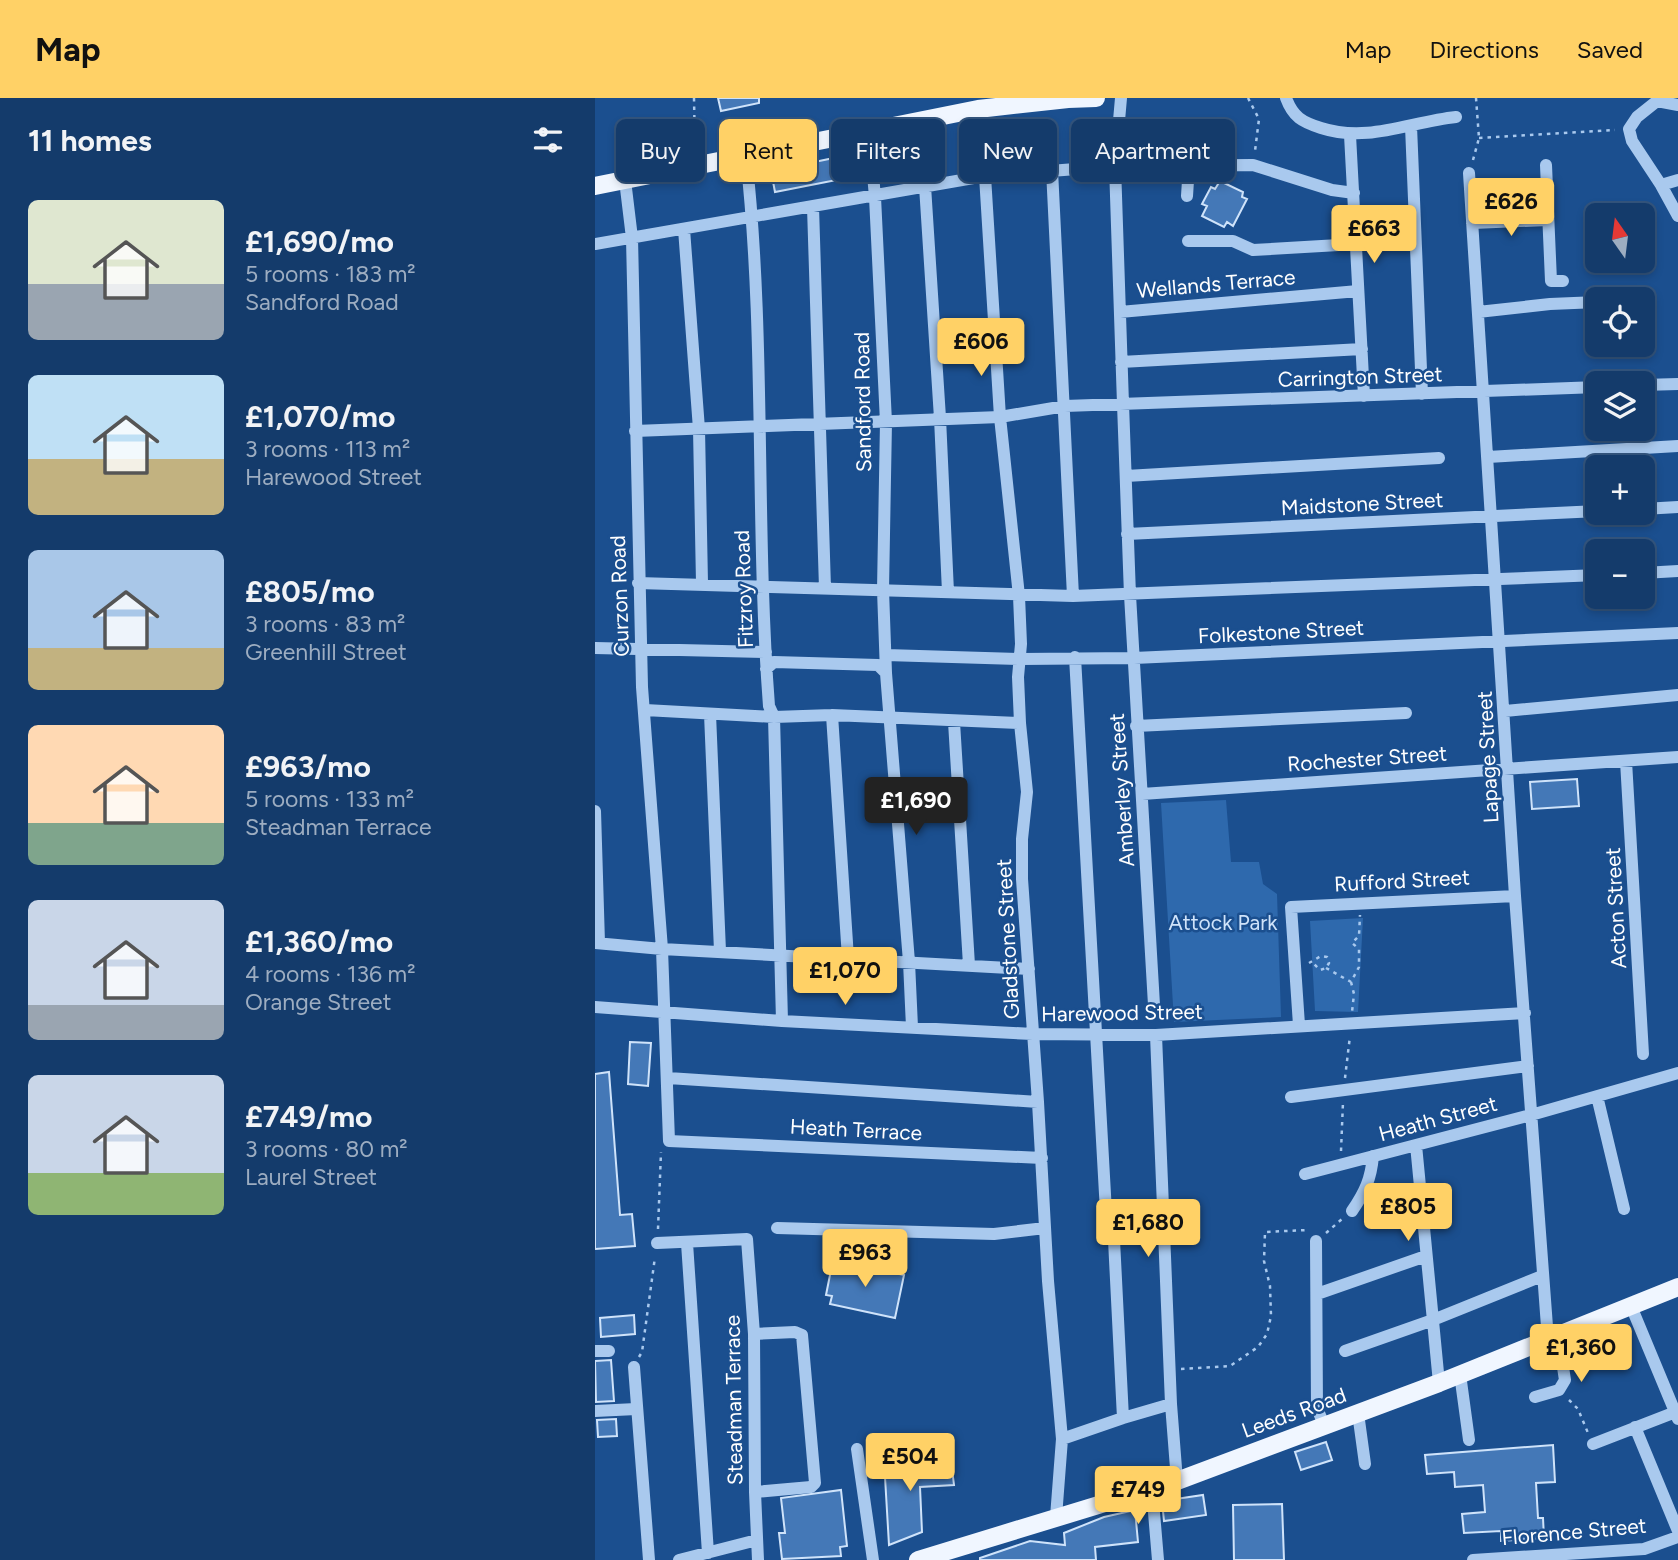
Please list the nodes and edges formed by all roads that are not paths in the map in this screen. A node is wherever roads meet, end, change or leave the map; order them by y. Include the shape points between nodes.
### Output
1 (1096, 98) edge
2 (1121, 98) edge
3 (1286, 98) edge
4 (1676, 103) edge
5 (978, 109) junction
6 (1456, 117) dead end
7 (926, 119) edge
8 (979, 119) edge
9 (1119, 119) edge
10 (1411, 126) junction
11 (1350, 135) junction
12 (1235, 165) edge
13 (1546, 165) dead end
14 (1469, 173) road end
15 (959, 180) edge
16 (1678, 180) edge
17 (616, 182) edge
18 (625, 182) edge
19 (749, 182) edge
20 (874, 182) edge
21 (985, 182) edge
22 (1053, 182) edge
23 (1115, 182) edge
24 (1188, 182) edge
25 (1661, 185) junction
26 (595, 186) edge
27 (925, 186) junction
28 (1354, 193) junction
29 (1187, 196) dead end
30 (875, 197) junction
31 (813, 207) junction
32 (1678, 216) edge
33 (753, 217) junction
34 (1548, 220) junction
35 (1472, 223) junction
36 (684, 229) junction
37 (632, 238) junction
38 (1188, 241) dead end
39 (595, 244) edge
40 (1356, 244) junction
41 (1563, 281) dead end
42 (1358, 291) junction
43 (1585, 303) edge
44 (1119, 312) junction
45 (1478, 312) junction
46 (1362, 349) junction
47 (1121, 362) junction
48 (1678, 384) edge
49 (1655, 385) edge
50 (1585, 388) edge
51 (1484, 393) junction
52 (1422, 394) junction
53 (1364, 396) junction
54 (1123, 404) junction
55 (1065, 406) junction
56 (1000, 417) junction
57 (940, 418) junction
58 (886, 422) junction
59 (821, 424) junction
60 (759, 427) junction
61 (699, 429) junction
62 (635, 430) junction
63 (1678, 446) edge
64 (1488, 457) junction
65 (1439, 458) dead end
66 (1126, 476) junction
67 (1678, 507) edge
68 (1655, 508) edge
69 (1585, 513) edge
70 (1492, 517) junction
71 (1127, 534) junction
72 (1678, 571) edge
73 (1655, 572) edge
74 (1585, 576) edge
75 (1496, 581) junction
76 (638, 583) junction
77 (702, 583) junction
78 (761, 586) junction
79 (825, 588) junction
80 (883, 590) junction
81 (948, 592) junction
82 (1130, 595) junction
83 (1019, 596) junction
84 (1073, 596) junction
85 (1678, 633) edge
86 (1500, 641) junction
87 (595, 648) edge
88 (641, 648) junction
89 (766, 652) junction
90 (1075, 657) junction
91 (1135, 658) junction
92 (1021, 659) junction
93 (883, 664) junction
94 (766, 669) junction
95 (1678, 695) edge
96 (645, 710) junction
97 (1505, 711) junction
98 (1406, 713) dead end
99 (710, 714) junction
100 (832, 715) junction
101 (774, 717) junction
102 (889, 718) junction
103 (954, 722) junction
104 (1020, 723) junction
105 (1136, 726) junction
106 (1678, 757) edge
107 (1626, 761) junction
108 (1509, 769) junction
109 (1142, 794) junction
110 (595, 811) edge
111 (1515, 896) junction
112 (597, 943) edge
113 (662, 949) junction
114 (720, 951) junction
115 (780, 954) junction
116 (848, 958) junction
117 (909, 962) junction
118 (969, 965) junction
119 (1029, 969) junction
120 (1154, 1005) dead end
121 (595, 1007) edge
122 (666, 1011) junction
123 (1525, 1013) junction
124 (782, 1021) junction
125 (1299, 1025) junction
126 (912, 1027) junction
127 (1033, 1034) junction
128 (1095, 1034) junction
129 (1156, 1035) junction
130 (1643, 1054) dead end
131 (1528, 1066) junction
132 (1678, 1073) edge
133 (668, 1078) junction
134 (1597, 1096) junction
135 (1291, 1097) dead end
136 (1038, 1102) junction
137 (1531, 1115) junction
138 (669, 1141) joint
139 (1416, 1145) junction
140 (1373, 1156) junction
141 (1042, 1158) junction
142 (1305, 1174) dead end
143 (1624, 1209) dead end
144 (1352, 1211) road end
145 (777, 1228) dead end
146 (1045, 1228) junction
147 (1316, 1241) road end
148 (657, 1243) dead end
149 (687, 1243) junction
150 (1426, 1256) junction
151 (1542, 1276) junction
152 (1678, 1287) edge
153 (1317, 1294) junction
154 (1631, 1306) junction
155 (1433, 1320) junction
156 (754, 1334) junction
157 (1553, 1337) junction
158 (595, 1351) edge
159 (609, 1351) dead end
160 (1345, 1351) dead end
161 (634, 1367) dead end
162 (1460, 1374) junction
163 (1439, 1383) junction
164 (1535, 1396) dead end
165 (1171, 1404) junction
166 (636, 1409) junction
167 (595, 1410) edge
168 (1358, 1413) junction
169 (1677, 1414) edge
170 (1123, 1418) junction
171 (1324, 1425) junction
172 (1635, 1427) junction
173 (1062, 1439) junction
174 (1469, 1440) dead end
175 (1593, 1444) road end
176 (857, 1449) dead end
177 (1365, 1464) dead end
178 (1177, 1480) junction
179 (1152, 1489) junction
180 (755, 1492) junction
181 (1056, 1517) junction
182 (1678, 1531) edge
183 (1678, 1537) edge
184 (757, 1540) junction
185 (708, 1553) junction
186 (952, 1555) edge
187 (1524, 1558) edge
188 (649, 1560) edge
189 (679, 1560) edge
190 (758, 1560) edge
191 (873, 1560) edge
192 (918, 1560) edge
193 (1157, 1560) edge
194 (1473, 1560) edge

1 - 5 main road
2 - 9 street, Amberley Street
3 - 11 street via 1302,122
4 - 25 street via 1657,101 1629,129
5 - 7 main road
5 - 8 street, Gladstone Street
6 - 10 street
10 - 11 street
10 - 52 street
11 - 28 street
12 - 28 street via 1253,165
13 - 34 street
14 - 35 street, Lapage Street
15 - 27 street
16 - 25 street
17 - 26 main road
18 - 37 street, Curzon Road
19 - 33 street, Fitzroy Road
20 - 30 street, Sandford Road
21 - 56 street, Gladstone Street
22 - 55 street
23 - 44 street, Amberley Street
24 - 29 street
25 - 32 street
27 - 30 street
27 - 57 street
28 - 40 street
30 - 31 street
30 - 58 street, Sandford Road
31 - 33 street
31 - 59 street
33 - 36 street
33 - 60 street, Fitzroy Road
34 - 35 street
34 - 41 street via 1551,281
35 - 45 street, Lapage Street
36 - 37 street
36 - 61 street
37 - 39 street
37 - 62 street, Curzon Road
38 - 40 street via 1233,241 1253,250
40 - 42 street
42 - 44 street, Wellands Terrace
42 - 46 street
43 - 45 street
44 - 47 street, Amberley Street
45 - 51 street, Lapage Street
46 - 47 street
46 - 53 street
47 - 54 street, Amberley Street
48 - 49 street
50 - 51 street, Carrington Street
51 - 52 street, Carrington Street
51 - 64 street, Lapage Street
52 - 53 street, Carrington Street
53 - 54 street, Carrington Street
54 - 55 street, Carrington Street
54 - 66 street, Amberley Street
55 - 56 street, Carrington Street
55 - 84 street
56 - 57 street, Carrington Street
56 - 83 street, Gladstone Street
57 - 58 street, Carrington Street
57 - 81 street
58 - 59 street, Carrington Street
58 - 80 street, Sandford Road
59 - 60 street, Carrington Street
59 - 79 street
60 - 61 street, Carrington Street
60 - 78 street, Fitzroy Road
61 - 62 street, Carrington Street
61 - 77 street
62 - 76 street, Curzon Road
63 - 64 street
64 - 70 street, Lapage Street
65 - 66 street
66 - 71 street, Amberley Street
67 - 68 street
69 - 70 street, Maidstone Street
70 - 71 street, Maidstone Street
70 - 75 street, Lapage Street
71 - 82 street, Amberley Street
72 - 73 street
74 - 75 street
75 - 82 street
75 - 86 street, Lapage Street
76 - 77 street
76 - 88 street, Curzon Road
77 - 78 street
78 - 79 street
78 - 89 street, Fitzroy Road
79 - 80 street
80 - 81 street
80 - 93 street, Sandford Road
81 - 83 street
82 - 84 street
82 - 91 street, Amberley Street
83 - 84 street
83 - 92 street, Gladstone Street
85 - 86 street, Folkestone Street
86 - 91 street, Folkestone Street
86 - 97 street, Lapage Street
87 - 88 street
88 - 89 street
88 - 96 street, Curzon Road
89 - 94 street, Fitzroy Road
90 - 91 street, Folkestone Street
90 - 92 street, Folkestone Street
90 - 128 street
91 - 105 street, Amberley Street
92 - 93 street, Folkestone Street
92 - 104 street, Gladstone Street
93 - 94 street, Folkestone Street via 774,662
93 - 102 street, Sandford Road
94 - 101 street, Fitzroy Road
95 - 97 street
96 - 99 street
96 - 113 street, Curzon Road
97 - 108 street, Lapage Street
98 - 105 street
99 - 101 street
99 - 114 street
100 - 101 street
100 - 102 street
100 - 116 street
101 - 115 street, Fitzroy Road
102 - 103 street
102 - 117 street, Sandford Road
103 - 104 street
103 - 118 street
104 - 119 street, Gladstone Street via 1027,792 1022,879
105 - 109 street, Amberley Street
106 - 107 street, Rochester Street
107 - 108 street, Rochester Street
107 - 130 street, Acton Street
108 - 109 street, Rochester Street
108 - 111 street, Lapage Street
109 - 120 street, Amberley Street
110 - 112 street
111 - 123 street, Lapage Street
111 - 125 street, Rufford Street via 1291,907
112 - 113 street
113 - 114 street
113 - 122 street, Curzon Road
114 - 115 street
115 - 116 street
115 - 124 street, Fitzroy Road
116 - 117 street
117 - 118 street
117 - 126 street, Sandford Road
118 - 119 street
119 - 127 street, Gladstone Street
121 - 122 street, Harewood Street
122 - 124 street, Harewood Street
122 - 133 street, Curzon Road
123 - 125 street, Harewood Street
123 - 131 street, Lapage Street
124 - 126 street, Harewood Street
125 - 129 street, Harewood Street
126 - 127 street, Harewood Street
127 - 128 street, Harewood Street
127 - 136 street, Gladstone Street
128 - 129 street, Harewood Street
128 - 170 street via 1107,1230 1114,1240
129 - 165 street
131 - 135 street
131 - 137 street, Lapage Street
132 - 134 street, Heath Street
133 - 136 street
133 - 138 street, Curzon Road
134 - 137 street, Heath Street
134 - 143 street
136 - 141 street, Gladstone Street
137 - 139 street, Heath Street
137 - 151 street, Lapage Street
138 - 141 street, Heath Terrace
139 - 140 street, Heath Street
139 - 150 street
140 - 142 street, Heath Street
140 - 144 street via 1368,1188
141 - 146 street, Gladstone Street
145 - 146 street via 994,1234
146 - 173 street, Gladstone Street
147 - 153 street
148 - 149 street
149 - 156 street, Steadman Terrace via 747,1239
149 - 185 street
150 - 153 street
150 - 155 street
151 - 155 street
151 - 157 street, Lapage Street
152 - 154 main road, Leeds Road
153 - 171 street via 1317,1408
154 - 157 main road, Leeds Road
154 - 169 street
155 - 160 street
155 - 163 street
156 - 180 street, Steadman Terrace
156 - 180 street via 802,1335 815,1483
157 - 162 main road, Leeds Road
157 - 164 street, Lapage Street via 1565,1380 1559,1390
158 - 159 street
161 - 166 street
162 - 163 main road, Leeds Road
162 - 174 street
163 - 168 main road, Leeds Road
165 - 170 street
165 - 178 street
166 - 167 street
166 - 188 street
168 - 171 main road, Leeds Road
168 - 177 street
169 - 172 street
170 - 173 street
171 - 178 main road, Leeds Road
172 - 175 street
172 - 182 street
173 - 181 street, Gladstone Street
176 - 191 street
178 - 179 main road, Leeds Road
179 - 181 main road, Leeds Road
179 - 193 street
180 - 184 street, Steadman Terrace
181 - 186 main road, Leeds Road
183 - 187 street, Florence Street via 1644,1549
184 - 185 street
184 - 190 street, Steadman Terrace
185 - 189 street
186 - 192 main road, Leeds Road
187 - 194 street, Florence Street

